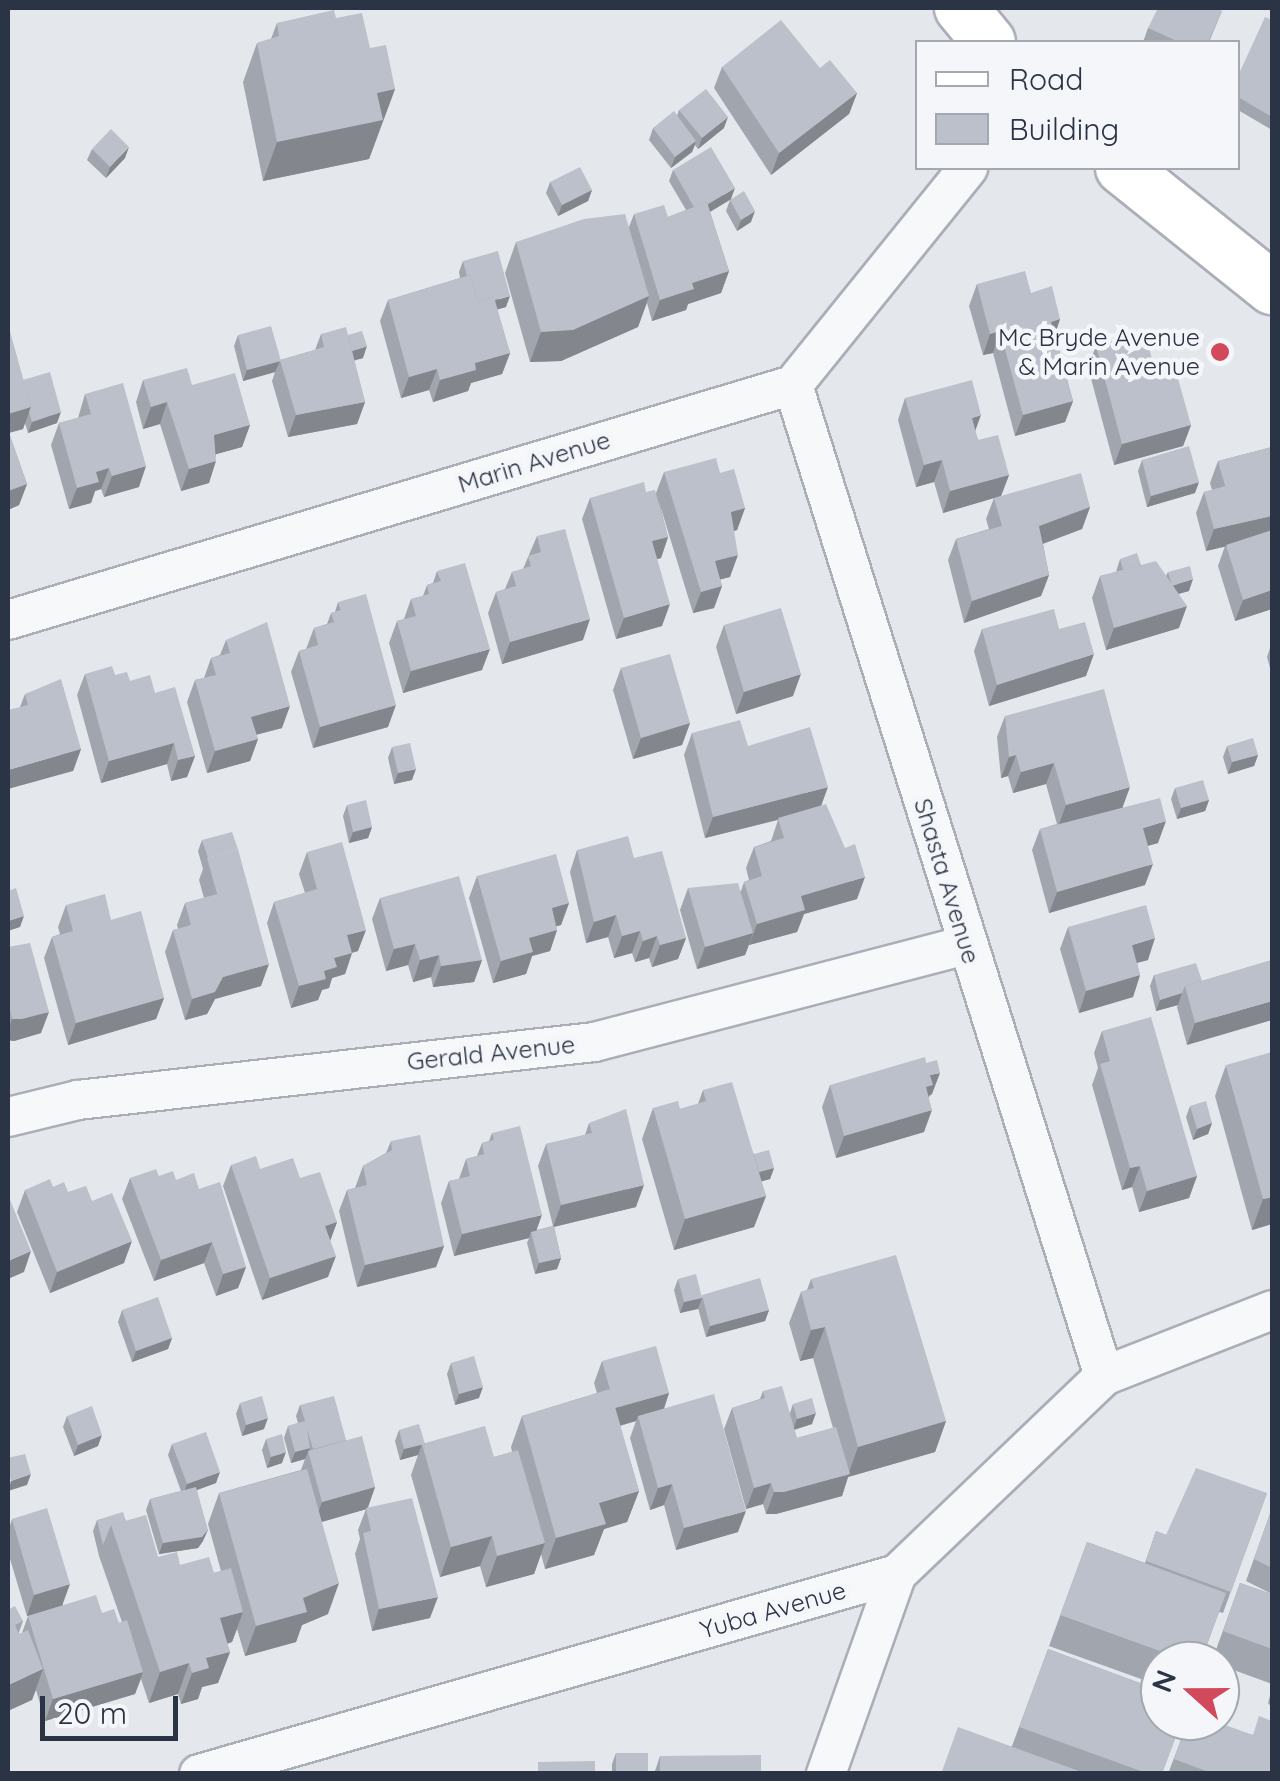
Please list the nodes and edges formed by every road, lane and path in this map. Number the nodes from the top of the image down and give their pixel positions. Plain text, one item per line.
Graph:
1 (961, 8) edge
2 (987, 40) edge
3 (966, 170) edge
4 (1124, 170) edge
5 (1272, 288) edge
6 (793, 385) junction
7 (8, 620) edge
8 (967, 945) junction
9 (8, 1117) edge
10 (1272, 1310) edge
11 (1104, 1376) junction
12 (897, 1574) junction
13 (199, 1774) edge
14 (826, 1774) edge

1 - 2 main road
3 - 6 street
4 - 5 main road
6 - 7 street, Marin Avenue
6 - 8 street, Shasta Avenue
8 - 9 street, Gerald Avenue
8 - 11 street, Shasta Avenue
10 - 11 street, Yuba Avenue
11 - 12 street, Yuba Avenue
12 - 13 street, Yuba Avenue
12 - 14 street

